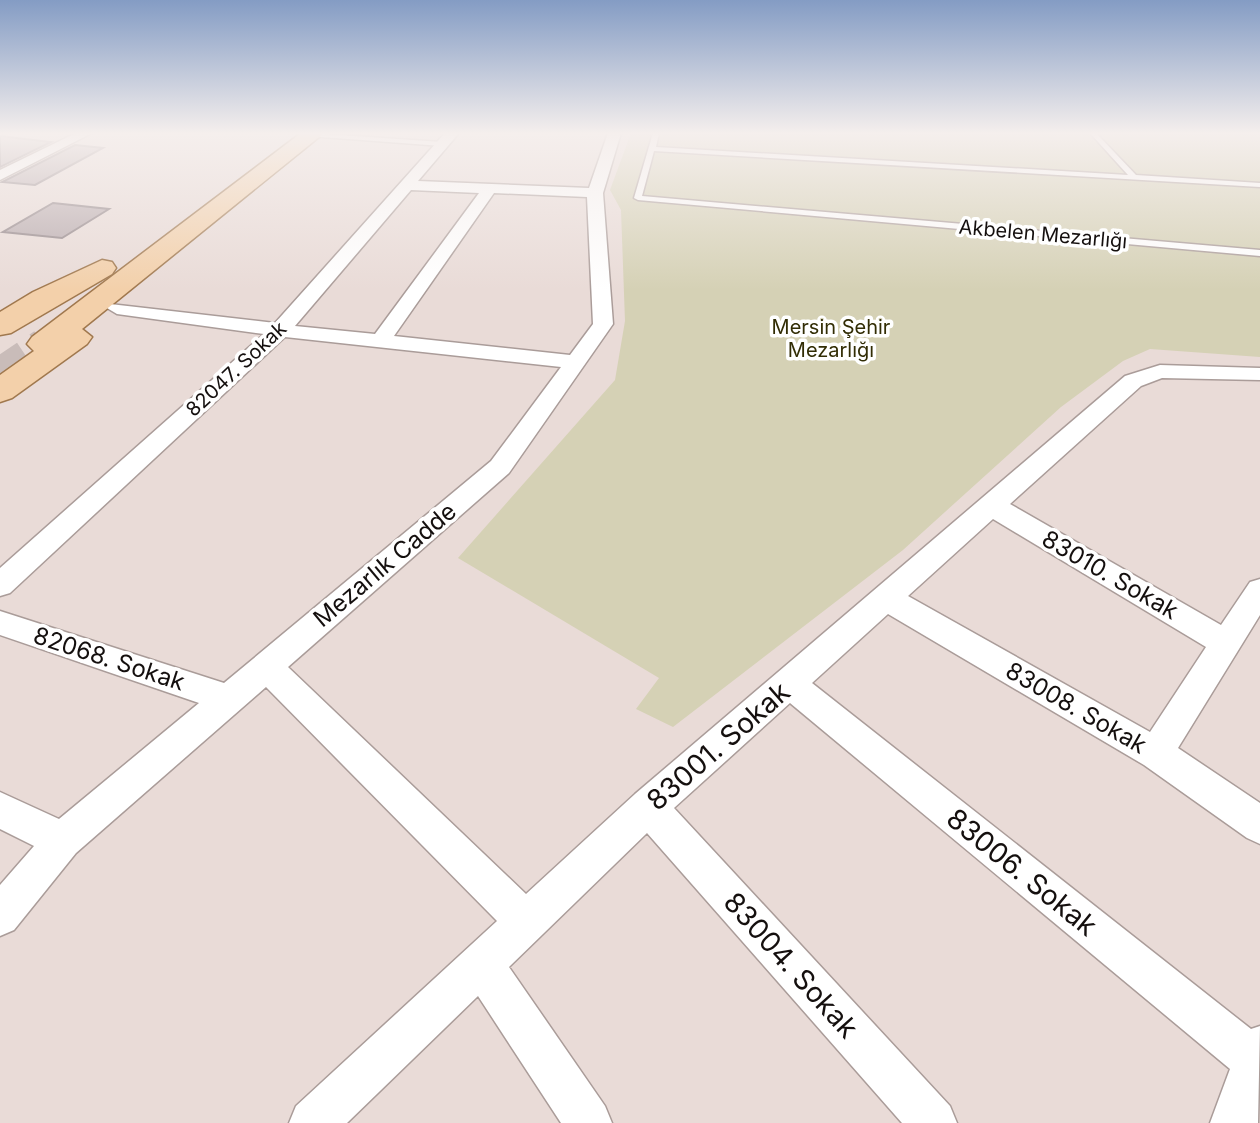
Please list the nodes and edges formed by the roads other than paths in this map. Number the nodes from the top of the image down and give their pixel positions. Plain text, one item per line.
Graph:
1 (212, 185) edge
2 (246, 185) edge
3 (407, 185) edge
4 (418, 185) edge
5 (598, 185) edge
6 (641, 185) edge
7 (490, 188) junction
8 (595, 193) junction
9 (1260, 253) edge
10 (136, 272) junction
11 (117, 308) junction
12 (280, 330) junction
13 (5, 332) tunnel mouth
14 (380, 341) junction
15 (43, 344) tunnel mouth
16 (576, 362) junction
17 (1260, 374) edge
18 (0, 391) edge
19 (992, 506) junction
20 (0, 585) edge
21 (1260, 590) edge
22 (887, 599) junction
23 (0, 623) edge
24 (1227, 644) junction
25 (266, 666) junction
26 (790, 684) junction
27 (218, 695) dead end
28 (1156, 753) junction
29 (648, 807) junction
30 (0, 810) edge
31 (1260, 825) edge
32 (63, 840) junction
33 (0, 916) edge
34 (526, 922) junction
35 (482, 964) junction
36 (1258, 1055) edge
37 (313, 1123) edge
38 (588, 1123) edge
39 (933, 1123) edge
40 (1234, 1123) edge

1 - 13 main road
2 - 10 main road
3 - 12 street, 82047. Sokak
4 - 7 street
5 - 8 street, Mezarlık Cadde
6 - 9 lane, Akbelen Mezarlığı
7 - 8 street
7 - 14 street
8 - 16 street, Mezarlık Cadde
10 - 11 main road
10 - 15 main road
11 - 12 street
11 - 18 main road
12 - 14 street
12 - 20 street, 82047. Sokak
14 - 16 street
16 - 25 street, Mezarlık Cadde
17 - 19 street, 83001. Sokak
19 - 22 street, 83001. Sokak
19 - 24 street, 83010. Sokak
21 - 24 street
22 - 26 street, 83001. Sokak
22 - 28 street, 83008. Sokak
23 - 27 street, 82068. Sokak
24 - 28 street
25 - 32 street, Mezarlık Cadde
25 - 34 street
26 - 29 street, 83001. Sokak
26 - 36 street, 83006. Sokak
28 - 31 street, 83008. Sokak
29 - 34 street, 83001. Sokak
29 - 39 street, 83004. Sokak
30 - 32 street
32 - 33 street, Mezarlık Cadde
34 - 35 street, 83001. Sokak
35 - 37 street, 83001. Sokak
35 - 38 street
36 - 40 street

